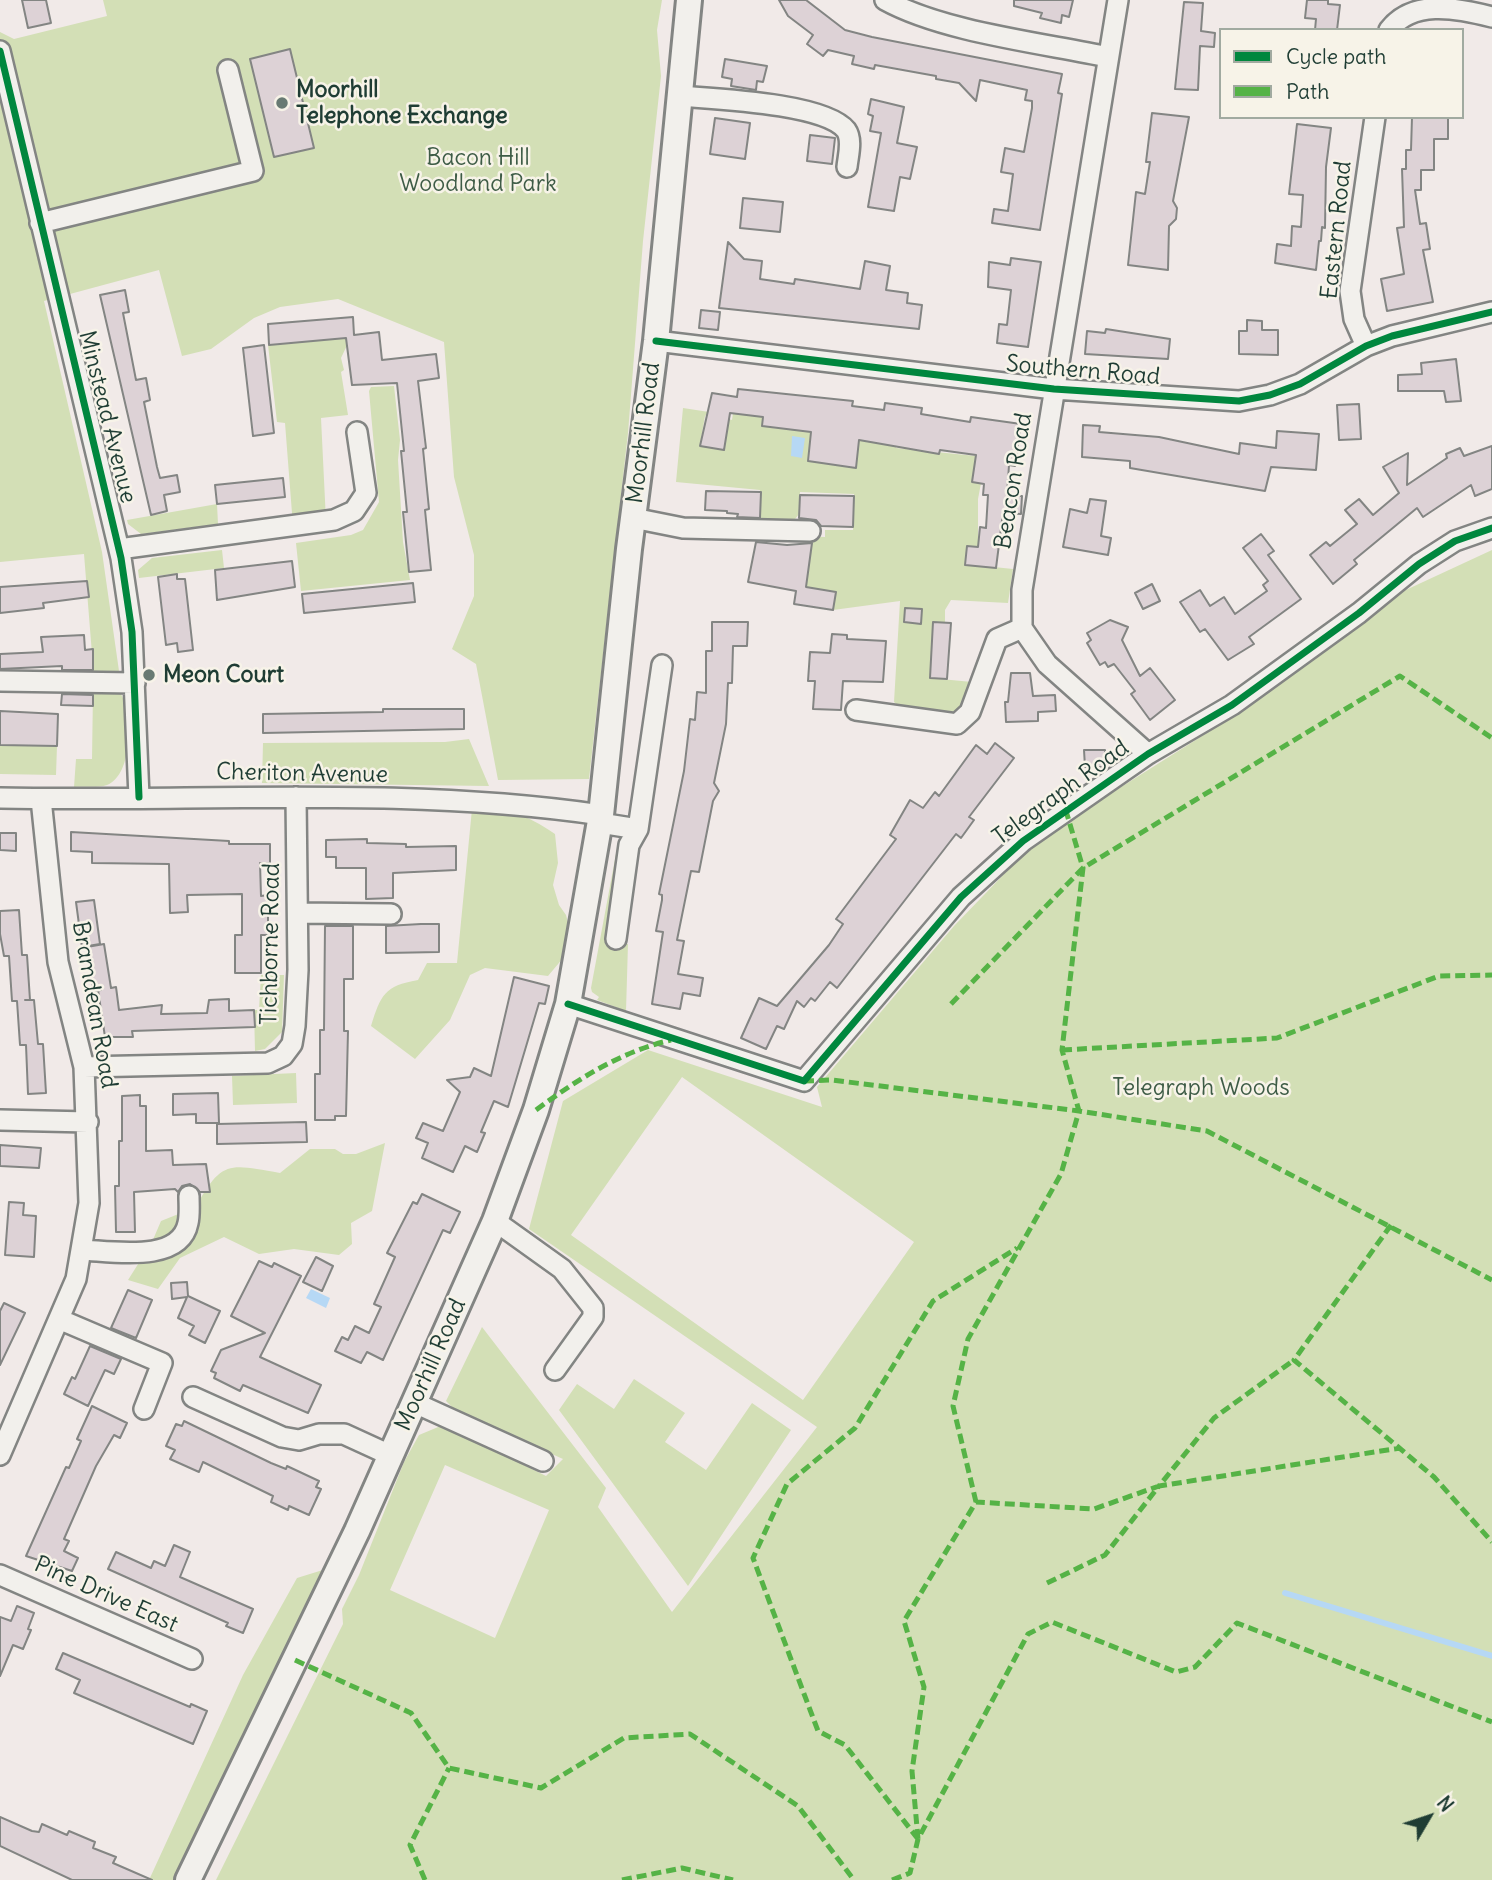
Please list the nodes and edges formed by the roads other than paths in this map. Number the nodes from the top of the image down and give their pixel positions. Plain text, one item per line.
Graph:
1 (689, 0) edge
2 (885, 0) edge
3 (1118, 0) edge
4 (1492, 17) edge
5 (1390, 28) edge
6 (0, 51) edge
7 (1108, 57) junction
8 (228, 70) dead end
9 (679, 96) junction
10 (1375, 119) edge
11 (847, 167) dead end
12 (40, 223) junction
13 (1492, 312) edge
14 (656, 341) junction
15 (1366, 345) junction
16 (1054, 389) junction
17 (357, 432) dead end
18 (633, 518) junction
19 (1492, 528) edge
20 (810, 531) dead end
21 (119, 549) junction
22 (1022, 628) junction
23 (662, 665) dead end
24 (0, 681) edge
25 (135, 683) junction
26 (856, 710) dead end
27 (1148, 754) junction
28 (139, 797) junction
29 (296, 797) junction
30 (0, 798) edge
31 (41, 799) junction
32 (601, 819) junction
33 (638, 829) junction
34 (298, 913) junction
35 (391, 914) dead end
36 (616, 939) dead end
37 (568, 1004) junction
38 (84, 1067) junction
39 (0, 1120) edge
40 (88, 1122) junction
41 (189, 1196) dead end
42 (495, 1221) junction
43 (81, 1250) junction
44 (61, 1320) junction
45 (555, 1370) dead end
46 (193, 1397) dead end
47 (415, 1404) junction
48 (144, 1409) dead end
49 (0, 1455) edge
50 (392, 1456) junction
51 (544, 1461) dead end
52 (0, 1575) edge
53 (192, 1659) dead end
54 (188, 1880) edge

1 - 9 main road, Moorhill Road
2 - 7 street
3 - 7 street, Beacon Road
4 - 5 street
6 - 12 street, Minstead Avenue
7 - 16 street, Beacon Road
8 - 12 street
9 - 11 street
9 - 14 main road, Moorhill Road
10 - 15 street, Eastern Road
12 - 21 street, Minstead Avenue
13 - 15 street, Southern Road
14 - 16 street, Southern Road
14 - 18 main road, Moorhill Road
15 - 16 street, Southern Road
16 - 22 street, Beacon Road
17 - 21 street
18 - 20 street
18 - 32 main road, Moorhill Road
19 - 27 street, Telegraph Road
21 - 25 street, Minstead Avenue
22 - 26 street
22 - 27 street
23 - 33 street
24 - 25 street
25 - 28 street, Minstead Avenue
27 - 37 street, Telegraph Road
28 - 29 street, Cheriton Avenue
28 - 31 street, Cheriton Avenue
29 - 32 street, Cheriton Avenue
29 - 34 street, Tichborne Road
30 - 31 street, Cheriton Avenue
31 - 38 street, Bramdean Road
32 - 33 street
32 - 37 main road, Moorhill Road
33 - 36 street
34 - 35 street
34 - 38 street, Tichborne Road
37 - 42 main road, Moorhill Road
38 - 40 street, Bramdean Road
39 - 40 street
40 - 43 street, Bramdean Road
41 - 43 street
42 - 45 street
42 - 47 main road, Moorhill Road
43 - 44 street, Bramdean Road
44 - 48 street
44 - 49 street, Bramdean Road
46 - 50 street
47 - 50 main road, Moorhill Road
47 - 51 street
50 - 54 main road, Moorhill Road
52 - 53 street, Pine Drive East

